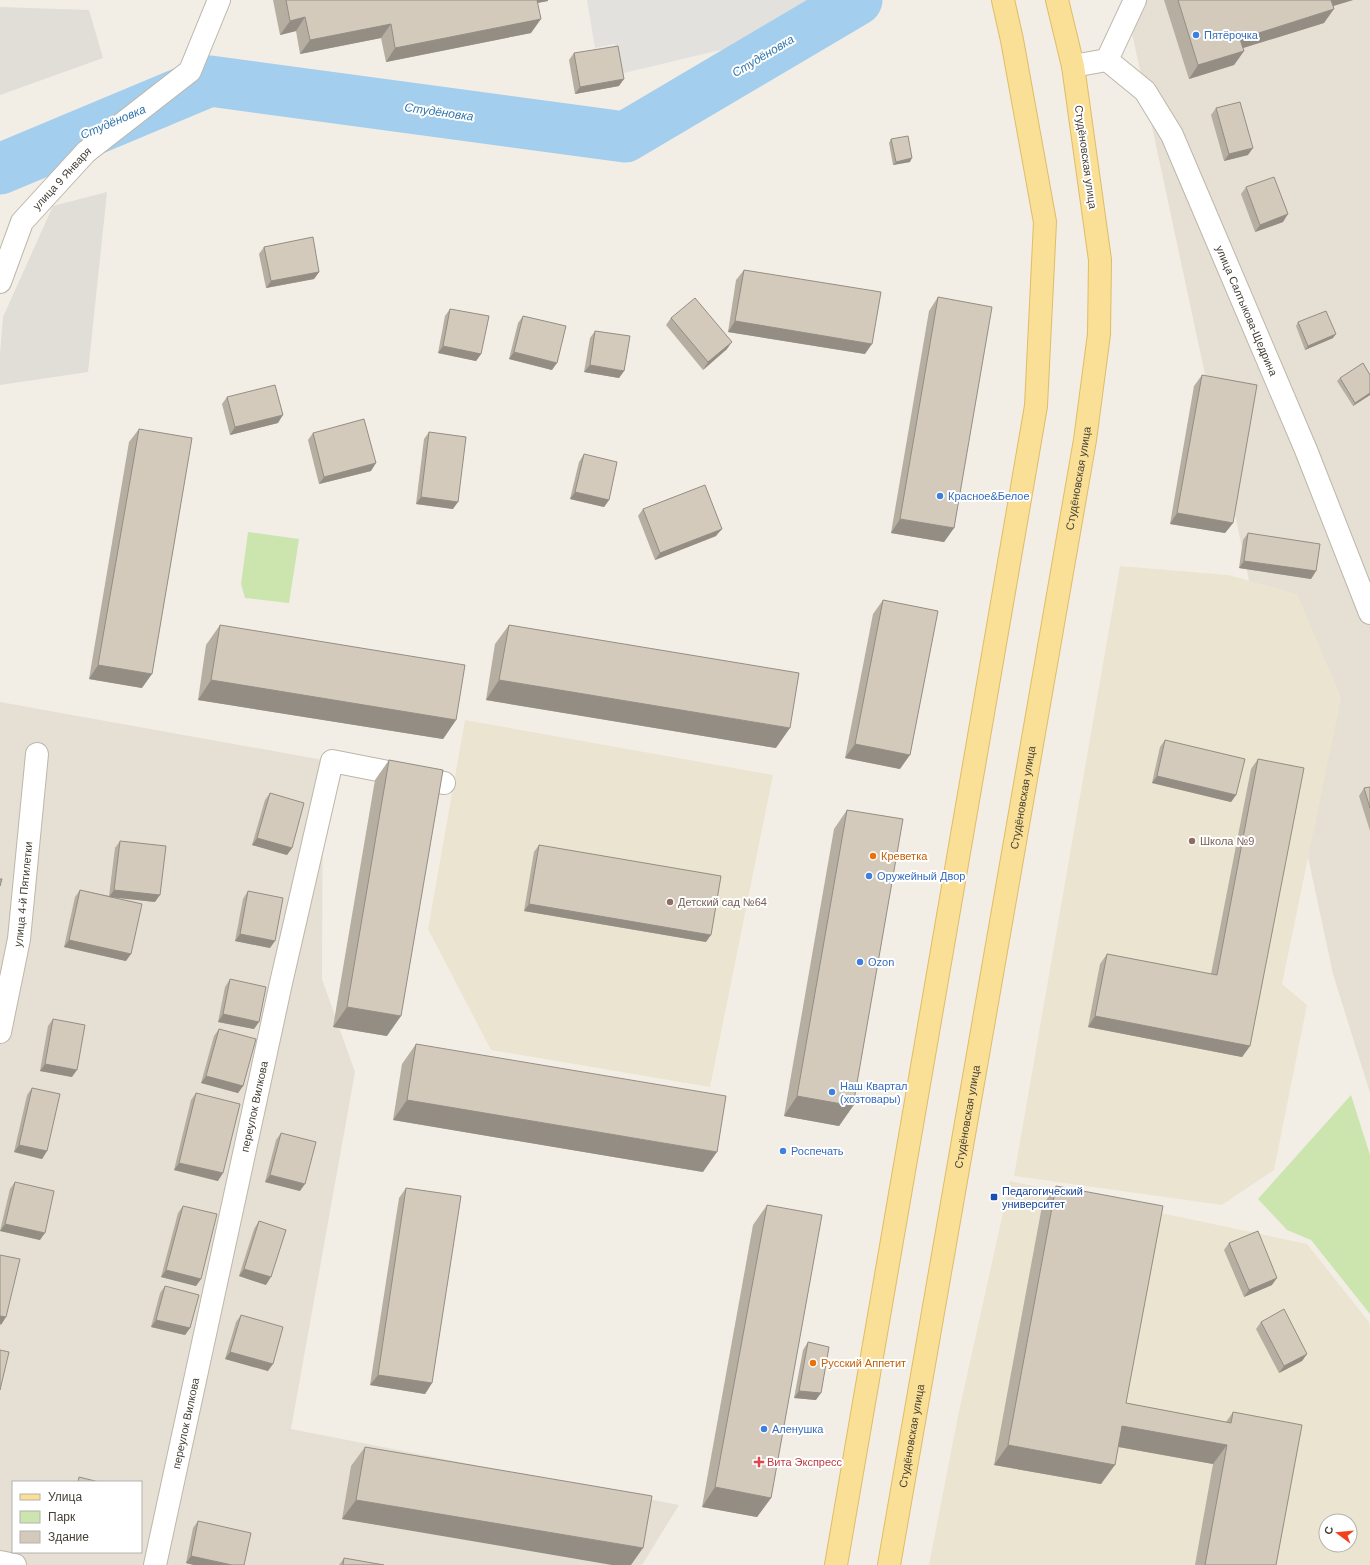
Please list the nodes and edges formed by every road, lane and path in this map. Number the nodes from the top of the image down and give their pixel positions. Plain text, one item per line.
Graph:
1 (219, 0) edge
2 (1003, 0) edge
3 (1057, 0) edge
4 (1135, 0) edge
5 (1106, 60) junction
6 (1073, 66) junction
7 (0, 282) edge
8 (1370, 613) edge
9 (37, 754) dead end
10 (444, 783) dead end
11 (0, 1032) edge
12 (0, 1562) edge
13 (15, 1565) edge
14 (155, 1565) edge
15 (836, 1565) edge
16 (889, 1565) edge

1 - 7 street, улица 9 Января
2 - 15 main road
3 - 6 main road, Студёновская улица
4 - 5 street
5 - 6 street
5 - 8 street, улица Салтыкова-Щедрина
6 - 16 main road, Студёновская улица
9 - 11 street, улица 4-й Пятилетки
10 - 14 street, переулок Вилкова
12 - 13 street

